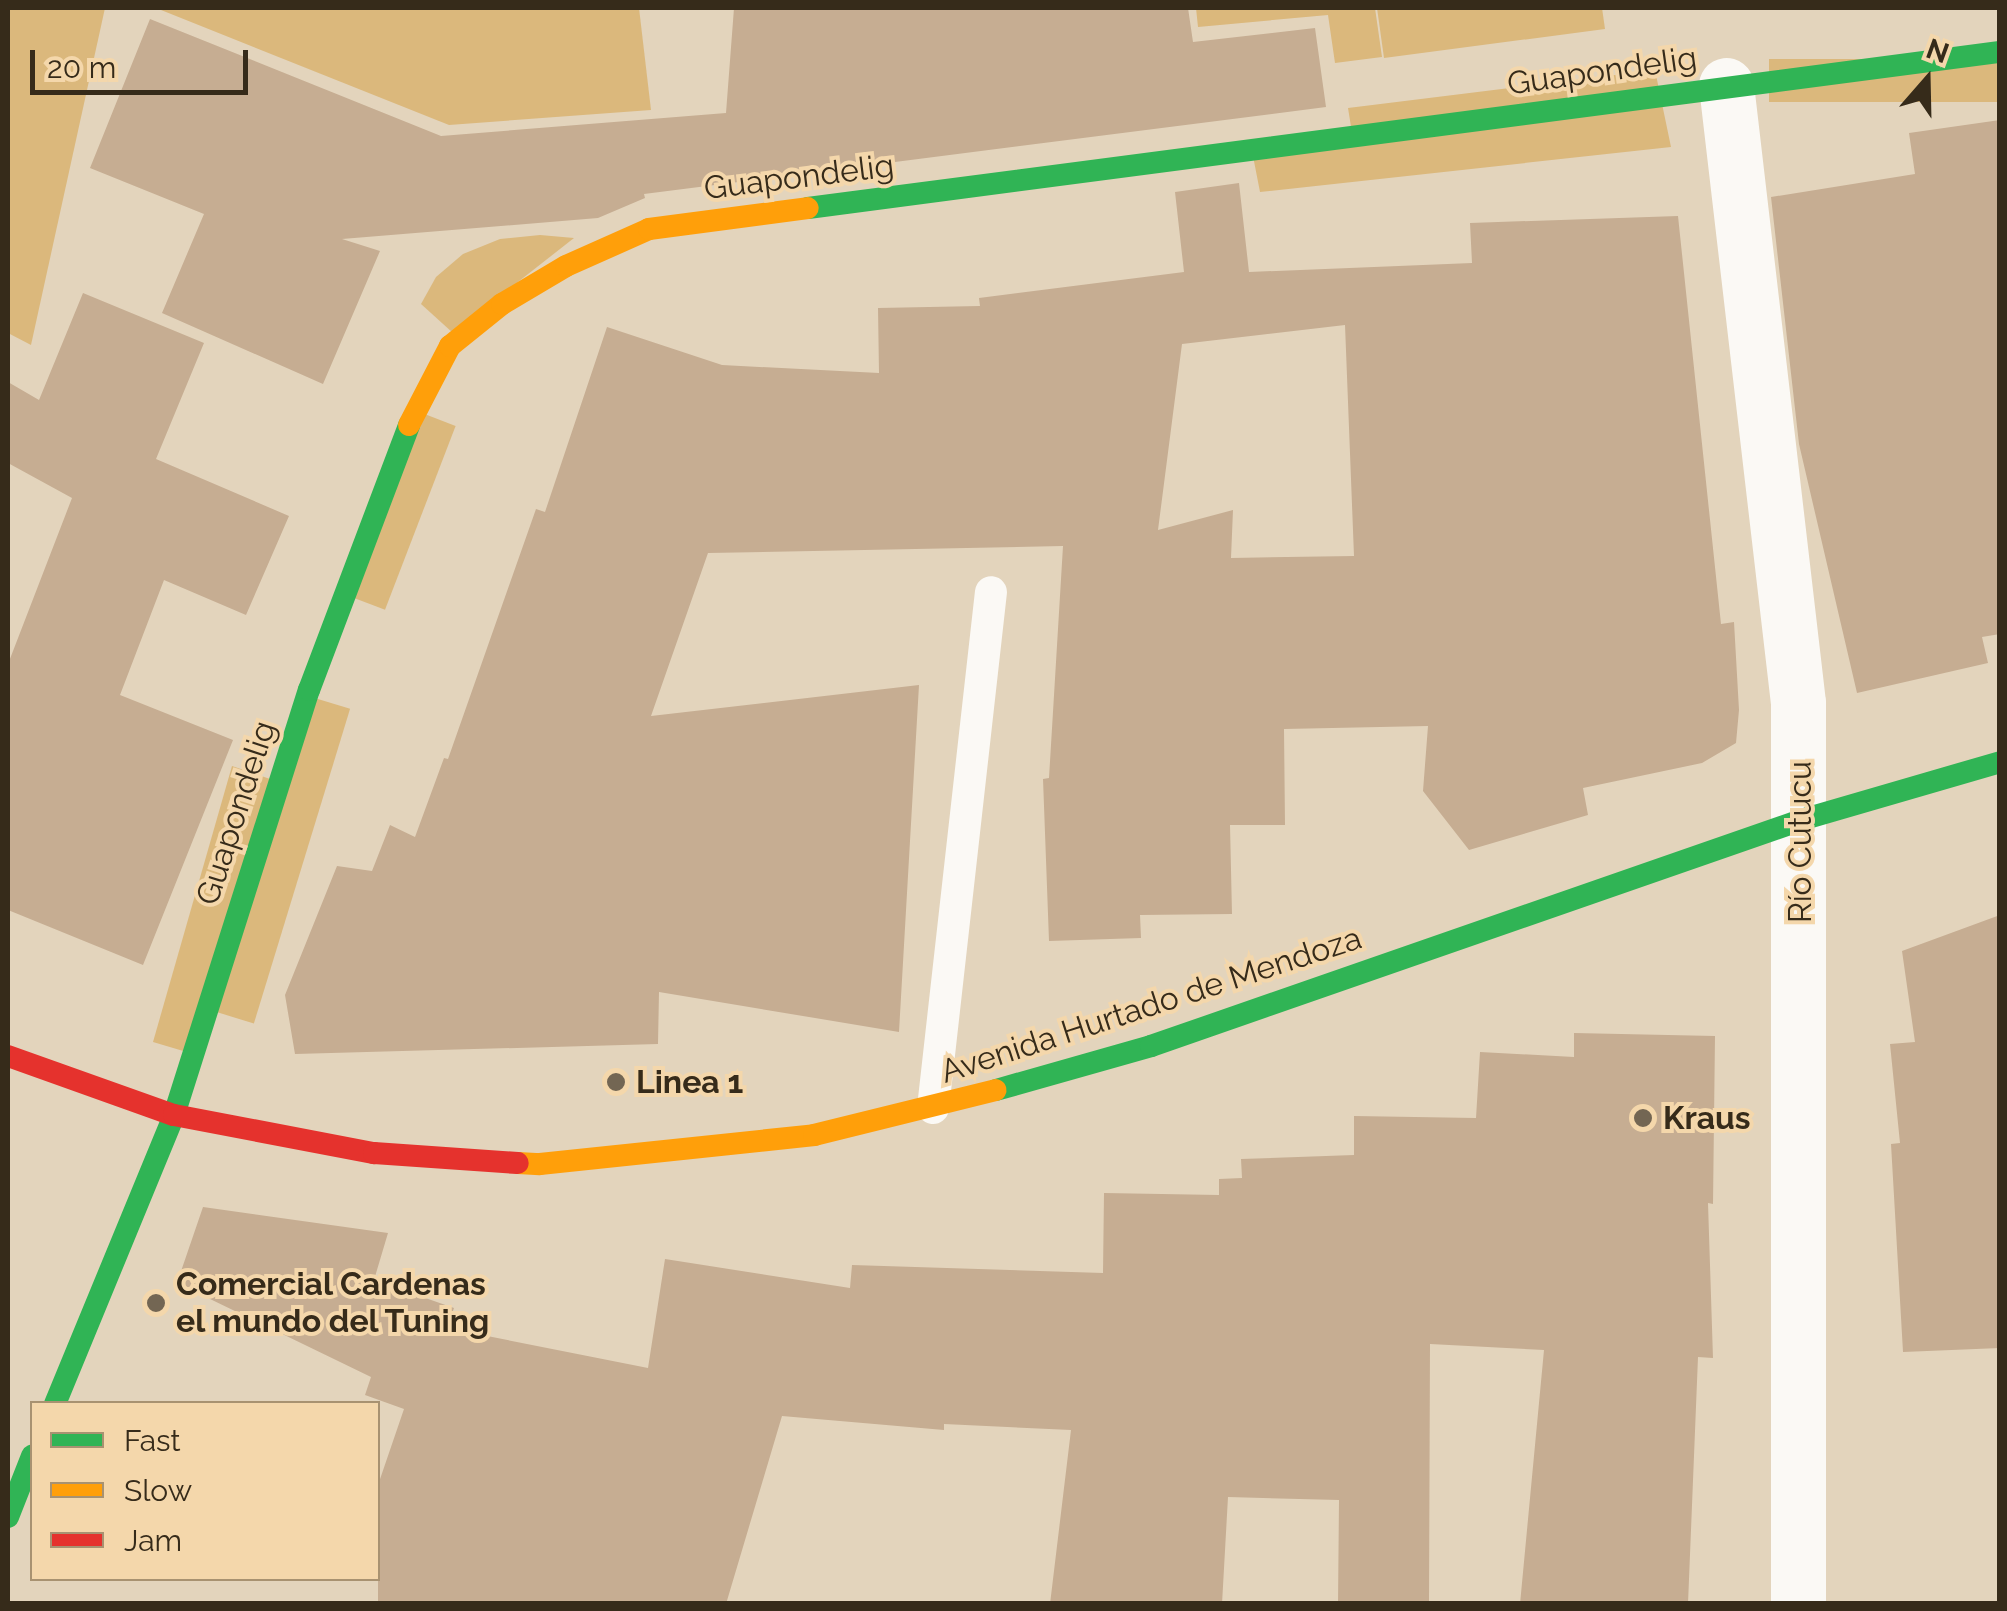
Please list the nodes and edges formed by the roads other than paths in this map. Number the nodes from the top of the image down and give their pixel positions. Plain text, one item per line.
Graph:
1 (2000, 52) edge
2 (1726, 85) junction
3 (992, 592) dead end
4 (2000, 762) edge
5 (1802, 820) junction
6 (8, 1056) edge
7 (933, 1108) junction
8 (174, 1115) junction
9 (55, 1401) edge
10 (30, 1461) edge
11 (8, 1516) edge
12 (1798, 1604) edge

1 - 2 street, Guapondelig
2 - 5 street, Río Cutucu
2 - 8 street, Guapondelig
3 - 7 lane
4 - 5 street, Avenida Hurtado de Mendoza
5 - 7 street, Avenida Hurtado de Mendoza
5 - 12 street, Río Cutucu
6 - 8 street, Avenida Hurtado de Mendoza
7 - 8 street, Avenida Hurtado de Mendoza
8 - 9 street, Guapondelig
10 - 11 street

